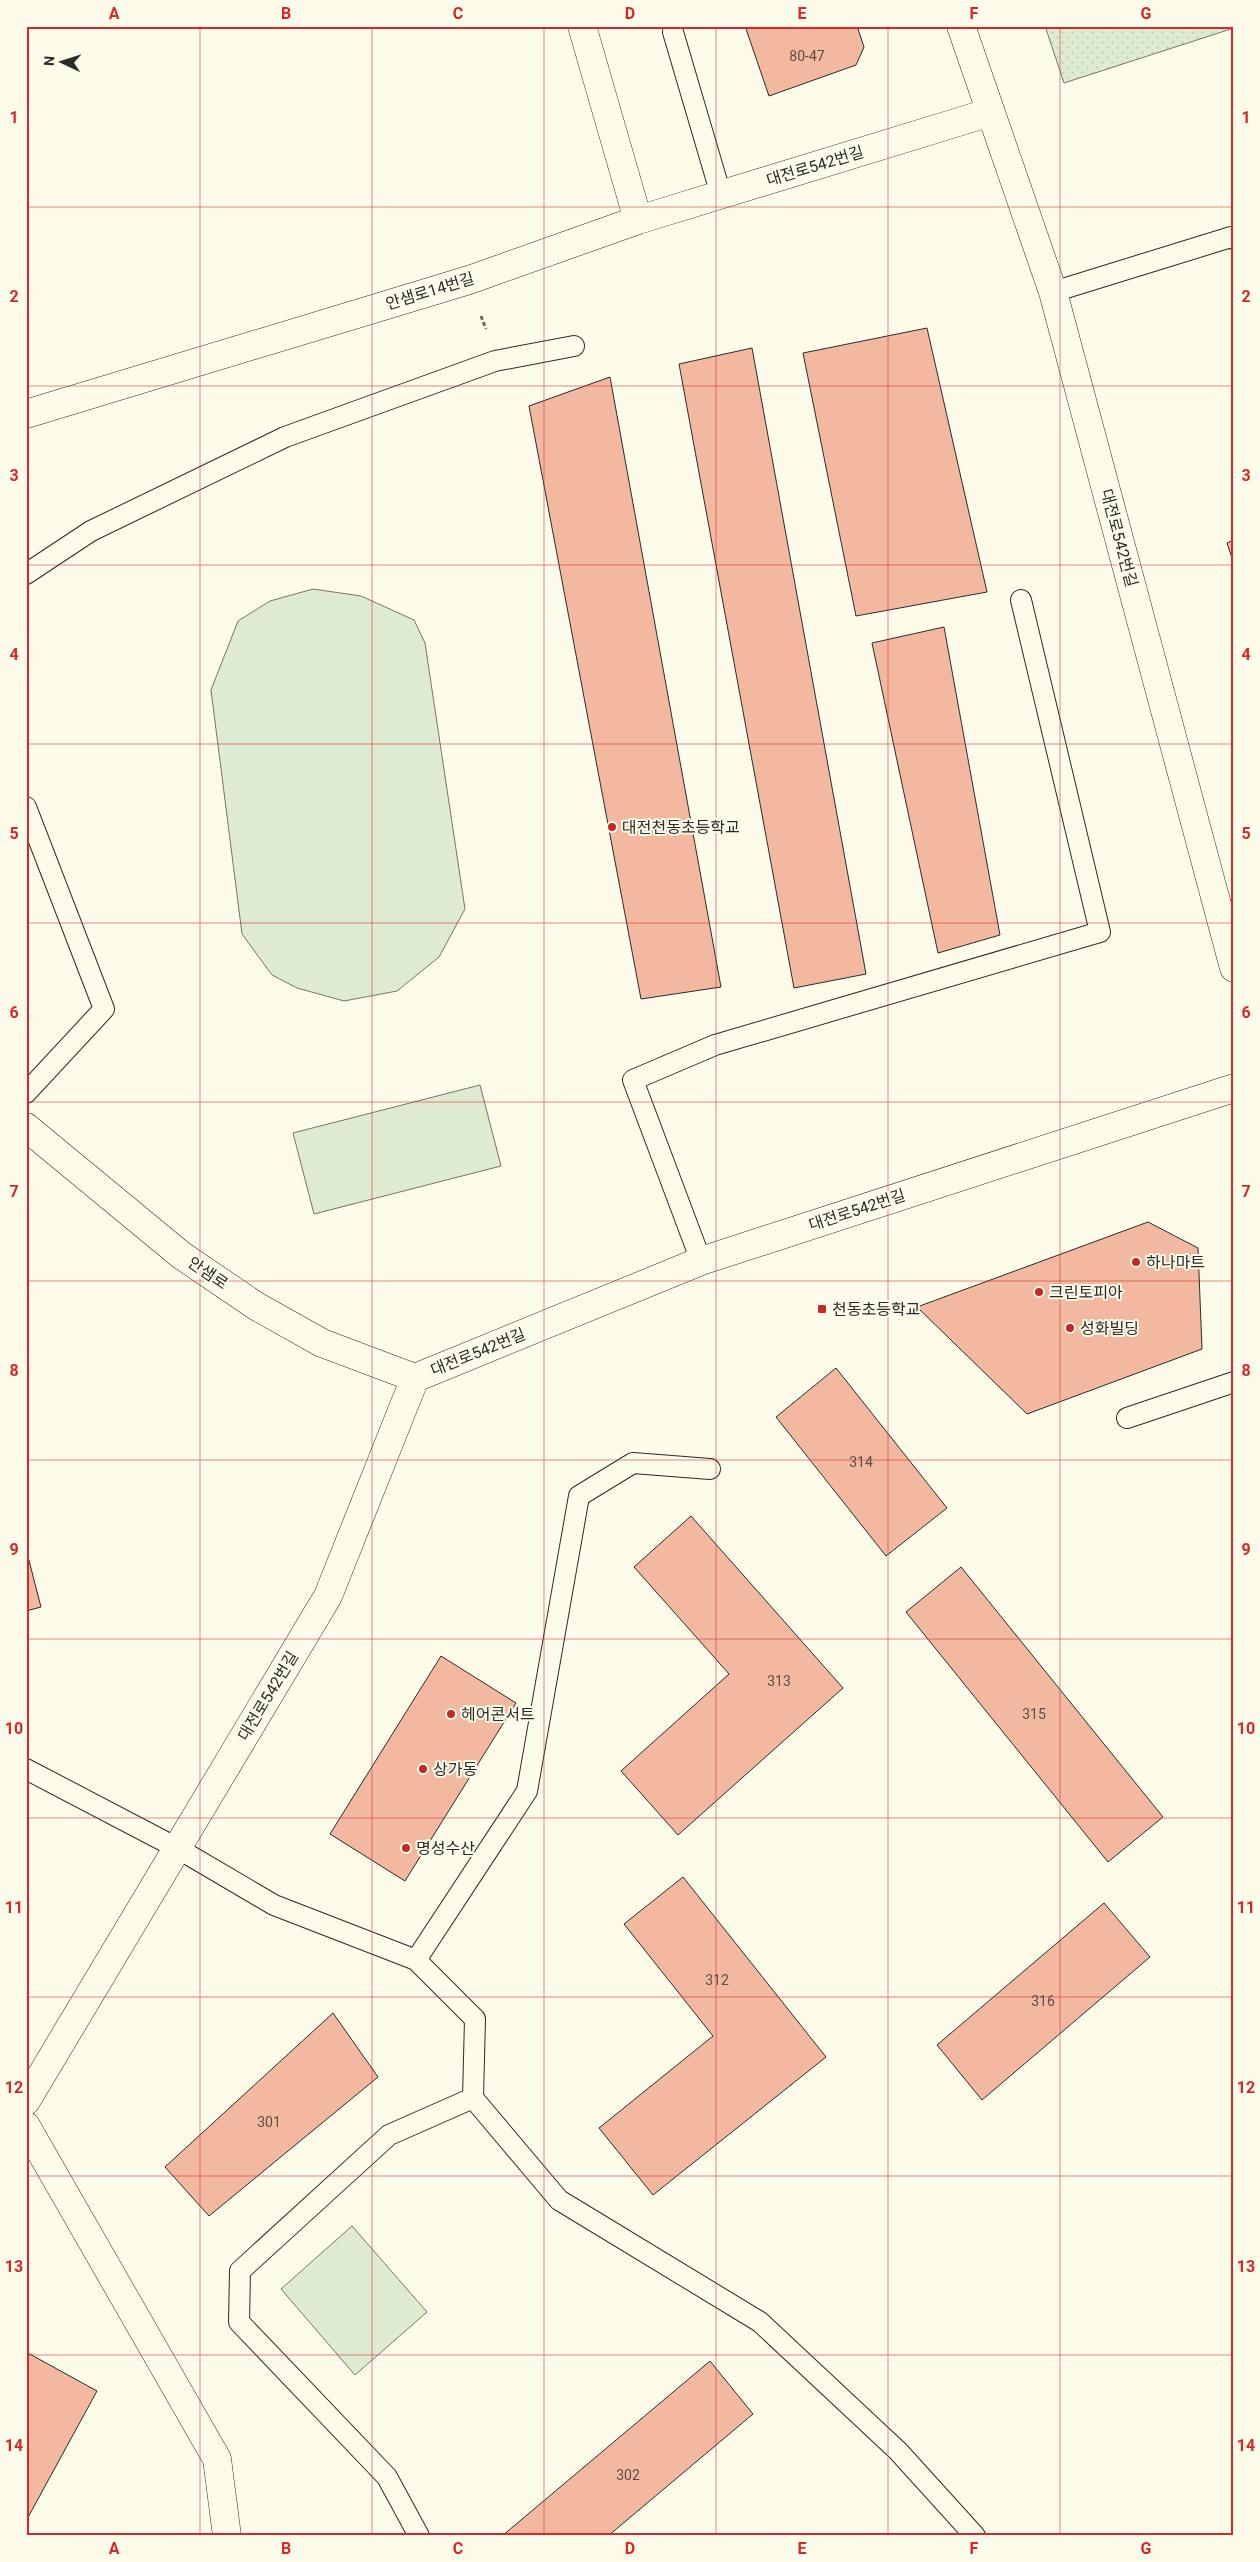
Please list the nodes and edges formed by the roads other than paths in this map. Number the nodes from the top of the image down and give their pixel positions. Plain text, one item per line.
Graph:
1 (582, 26) edge
2 (962, 26) edge
3 (674, 32) dead end
4 (991, 112) junction
5 (721, 195) junction
6 (638, 220) junction
7 (1234, 239) edge
8 (1053, 292) junction
9 (574, 346) dead end
10 (26, 414) edge
11 (26, 574) edge
12 (1022, 600) dead end
13 (26, 807) edge
14 (1234, 968) edge
15 (1234, 1088) edge
16 (26, 1093) edge
17 (26, 1127) edge
18 (700, 1261) junction
19 (415, 1378) junction
20 (1234, 1382) edge
21 (1127, 1418) dead end
22 (710, 1469) dead end
23 (26, 1769) edge
24 (177, 1848) junction
25 (416, 1960) junction
26 (473, 2098) junction
27 (26, 2101) edge
28 (26, 2126) edge
29 (227, 2536) edge
30 (419, 2536) edge
31 (975, 2536) edge

1 - 6 street
2 - 4 street, 대전로542번길
3 - 5 lane
4 - 5 street, 대전로542번길
4 - 8 street, 대전로542번길
5 - 6 street, 대전로542번길
6 - 10 street, 안샘로14번길
7 - 8 lane
8 - 14 street, 대전로542번길
9 - 11 lane
12 - 18 lane
13 - 16 lane
15 - 18 street, 대전로542번길
17 - 19 street, 안샘로
18 - 19 street, 대전로542번길
19 - 24 street, 대전로542번길
20 - 21 lane
22 - 25 lane
23 - 24 lane
24 - 25 lane
24 - 27 street, 대전로542번길
25 - 26 lane
26 - 30 lane
26 - 31 lane
28 - 29 street

